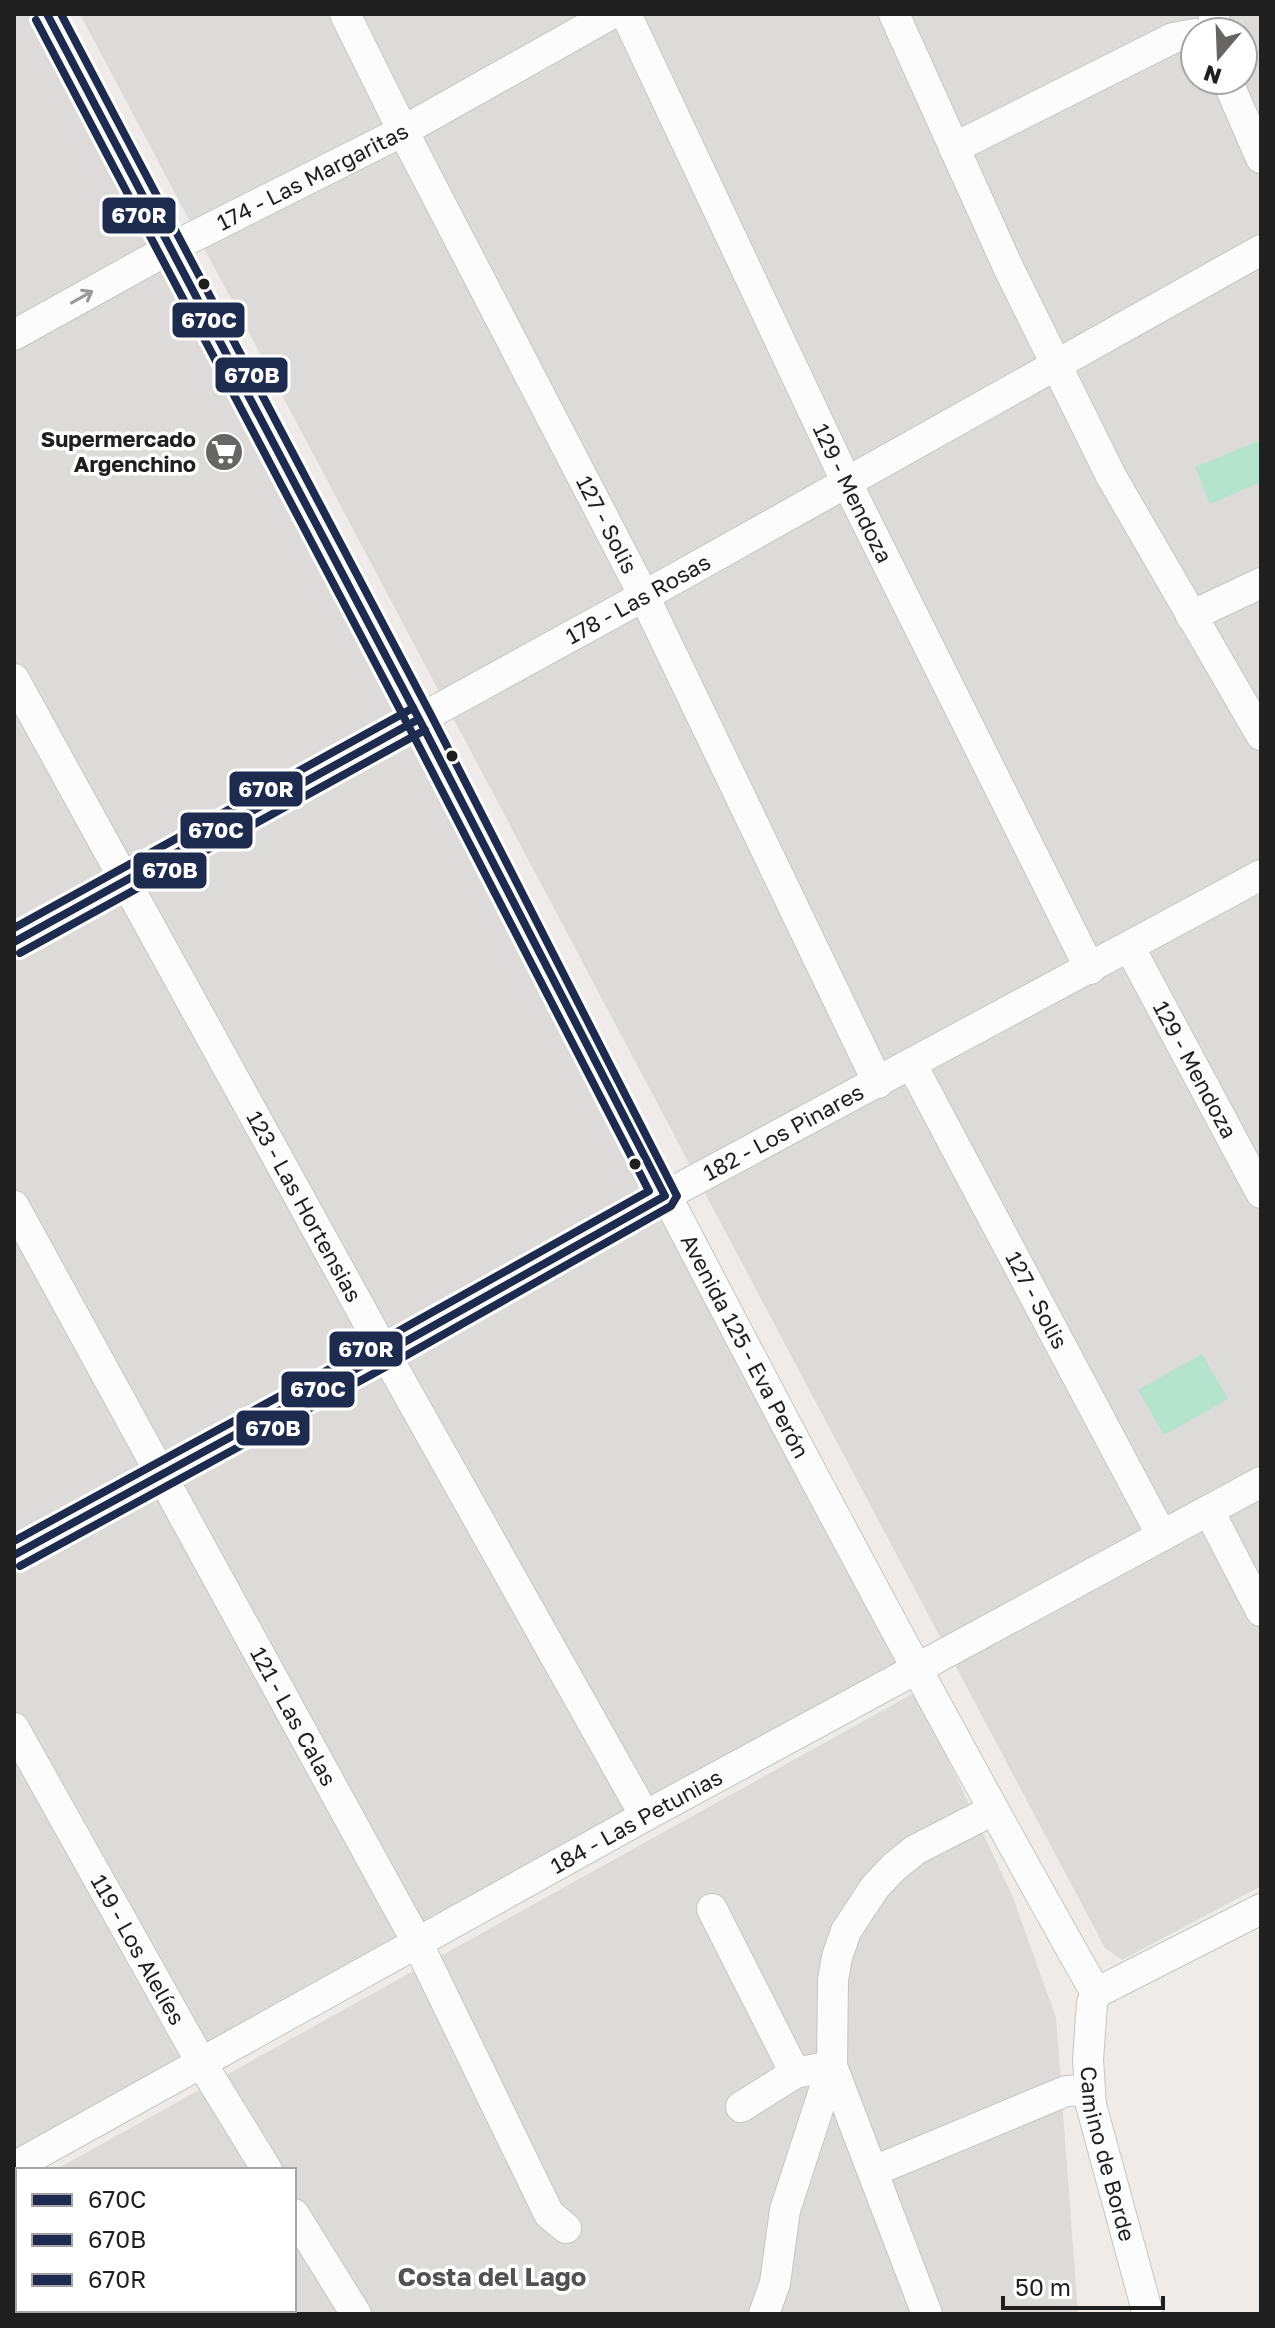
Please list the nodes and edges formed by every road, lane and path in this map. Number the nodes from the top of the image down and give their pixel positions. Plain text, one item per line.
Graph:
1 (47, 14) edge
2 (345, 14) edge
3 (611, 14) edge
4 (626, 14) edge
5 (894, 14) edge
6 (1179, 37) edge
7 (1234, 96) edge
8 (403, 131) junction
9 (954, 148) junction
10 (1261, 158) edge
11 (171, 248) junction
12 (1261, 250) edge
13 (14, 335) edge
14 (1056, 365) junction
15 (846, 481) junction
16 (1261, 583) edge
17 (644, 596) junction
18 (1191, 616) junction
19 (14, 679) edge
20 (419, 719) junction
21 (1261, 735) edge
22 (1261, 875) edge
23 (125, 881) junction
24 (14, 942) edge
25 (1130, 948) junction
26 (1090, 969) junction
27 (912, 1065) junction
28 (878, 1083) junction
29 (1261, 1193) edge
30 (665, 1196) junction
31 (14, 1206) edge
32 (385, 1353) junction
33 (162, 1475) junction
34 (1261, 1482) edge
35 (1209, 1511) junction
36 (1162, 1536) junction
37 (14, 1555) edge
38 (1261, 1611) edge
39 (916, 1670) junction
40 (14, 1728) edge
41 (993, 1810) junction
42 (645, 1816) junction
43 (712, 1909) dead end
44 (1261, 1909) edge
45 (417, 1942) junction
46 (1096, 1993) junction
47 (202, 2064) junction
48 (832, 2066) junction
49 (795, 2073) junction
50 (1089, 2090) junction
51 (741, 2107) dead end
52 (14, 2167) edge
53 (266, 2168) edge
54 (874, 2171) junction
55 (296, 2217) edge
56 (566, 2228) dead end
57 (356, 2314) edge
58 (764, 2314) edge
59 (927, 2314) edge
60 (1148, 2314) edge

1 - 11 street, Avenida 125 - Eva Perón
2 - 8 street, 127 - Solis
3 - 8 street, 174 - Las Margaritas
4 - 15 street, 129 - Mendoza
5 - 9 street
6 - 9 street
7 - 10 street
8 - 11 street, 174 - Las Margaritas
8 - 17 street, 127 - Solis
9 - 14 street
13 -> 11 street, 174 - Las Margaritas
11 - 20 street, Avenida 125 - Eva Perón
12 - 14 street, 178 - Las Rosas
14 - 15 street, 178 - Las Rosas
14 - 18 street
15 - 17 street, 178 - Las Rosas
15 - 26 street, 129 - Mendoza
16 - 18 street
17 - 20 street, 178 - Las Rosas
17 - 28 street, 127 - Solis
18 - 21 street
19 - 23 street, 123 - Las Hortensias
20 - 23 street, 178 - Las Rosas
20 - 30 street, Avenida 125 - Eva Perón
22 - 25 street, 182 - Los Pinares
23 - 24 street, 178 - Las Rosas
23 - 32 street, 123 - Las Hortensias
25 - 26 street, 182 - Los Pinares
25 - 29 street, 129 - Mendoza
26 - 27 street, 182 - Los Pinares
27 - 28 street, 182 - Los Pinares
27 - 36 street, 127 - Solis
28 - 30 street, 182 - Los Pinares
30 - 32 street, 182 - Los Pinares
30 - 39 street, Avenida 125 - Eva Perón
31 - 33 street, 121 - Las Calas
32 - 33 street, 182 - Los Pinares
32 - 42 street, 123 - Las Hortensias
33 - 37 street, 182 - Los Pinares
33 - 45 street, 121 - Las Calas
34 - 35 street, 184 - Las Petunias
35 - 36 street, 184 - Las Petunias
35 - 38 street
36 - 39 street, 184 - Las Petunias
39 - 41 street, Avenida 125 - Eva Perón
39 - 42 street, 184 - Las Petunias
40 - 47 street, 119 - Los Alelíes
41 - 46 street, Avenida 125 - Eva Perón
41 - 48 street
42 - 45 street, 184 - Las Petunias
43 - 49 street
44 - 46 street
45 - 47 street, 184 - Las Petunias
45 - 56 street, 121 - Las Calas
46 - 50 street, Camino de Borde
47 - 52 street, 184 - Las Petunias
47 - 53 street, 119 - Los Alelíes
48 - 49 street
48 - 54 street
48 - 58 street
49 - 51 street
50 - 54 street
50 - 60 street, Camino de Borde
54 - 59 street
55 - 57 street

